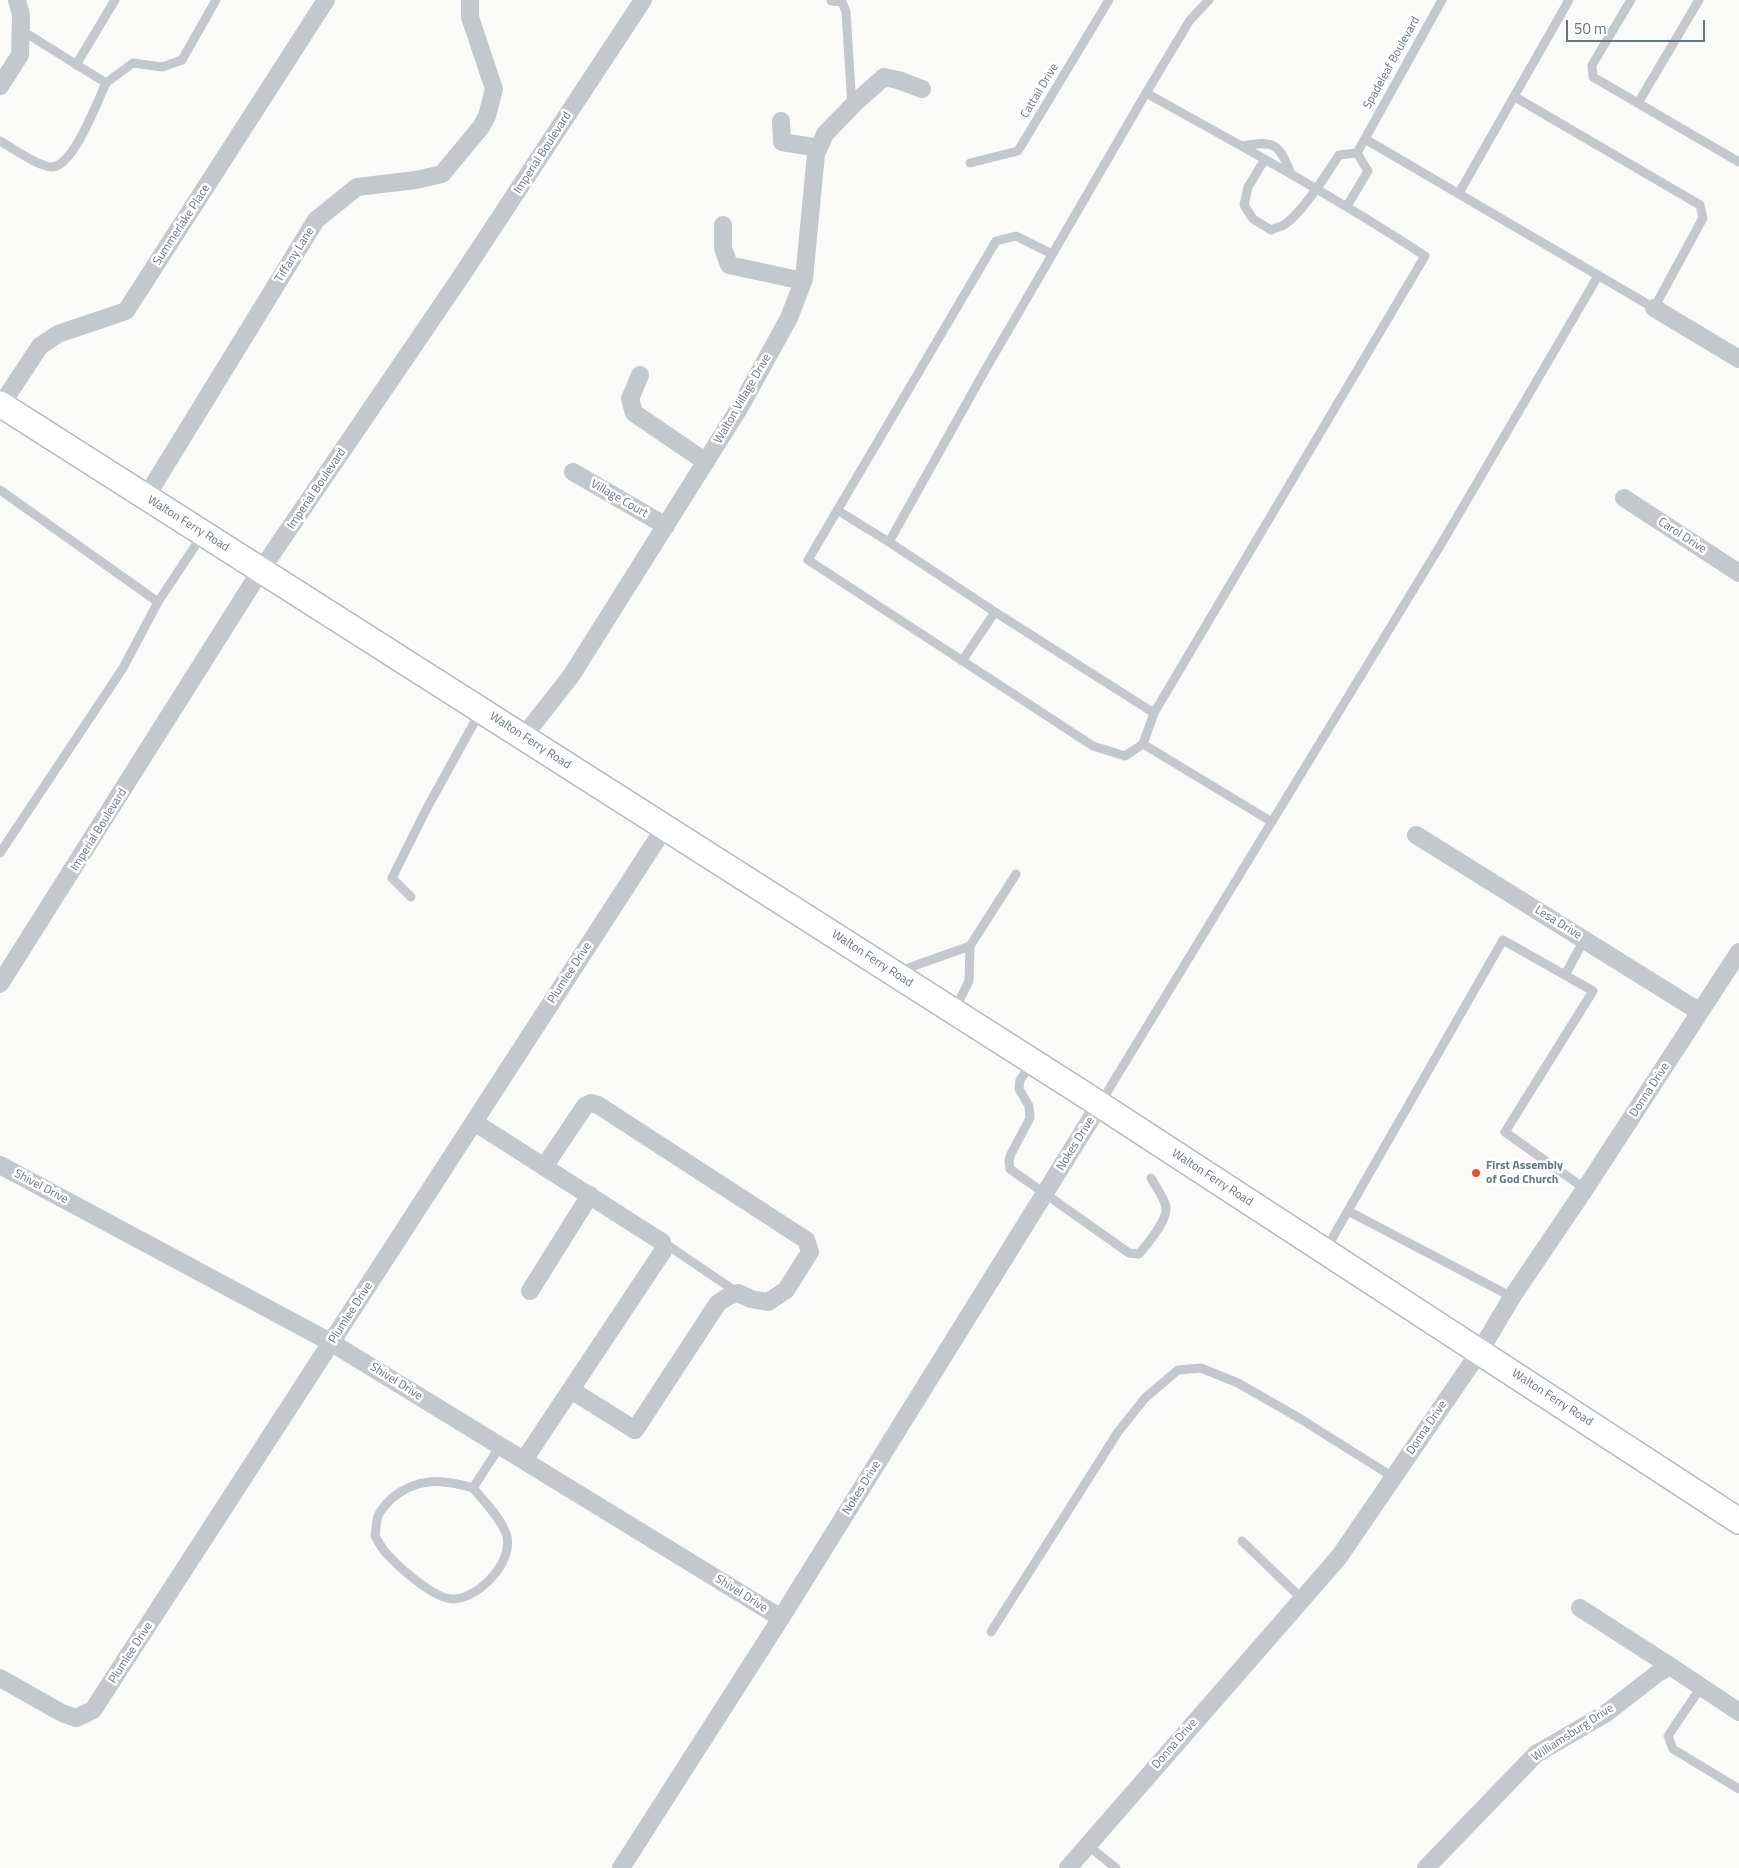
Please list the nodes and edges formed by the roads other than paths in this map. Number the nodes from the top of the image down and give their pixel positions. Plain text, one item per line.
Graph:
1 (17, 0) edge
2 (115, 0) edge
3 (216, 0) edge
4 (326, 0) edge
5 (470, 0) edge
6 (644, 0) edge
7 (1109, 0) edge
8 (1209, 0) edge
9 (1442, 0) edge
10 (1569, 0) edge
11 (1631, 0) edge
12 (1698, 0) edge
13 (831, 1) edge
14 (20, 30) junction
15 (76, 65) junction
16 (106, 83) junction
17 (0, 86) edge
18 (922, 89) dead end
19 (1146, 94) junction
20 (1515, 97) junction
21 (1638, 104) junction
22 (852, 106) junction
23 (781, 121) dead end
24 (1365, 139) junction
25 (0, 140) edge
26 (1242, 146) junction
27 (819, 148) junction
28 (1357, 153) junction
29 (1265, 159) junction
30 (1739, 162) edge
31 (970, 163) dead end
32 (1291, 174) junction
33 (1317, 189) junction
34 (1459, 193) junction
35 (1347, 206) junction
36 (723, 225) dead end
37 (1052, 254) junction
38 (1598, 276) junction
39 (803, 281) junction
40 (1654, 308) junction
41 (1739, 358) edge
42 (640, 375) dead end
43 (4, 409) edge
44 (706, 462) junction
45 (573, 472) dead end
46 (0, 490) edge
47 (146, 497) junction
48 (1624, 498) dead end
49 (837, 510) junction
50 (666, 526) junction
51 (203, 534) junction
52 (889, 542) junction
53 (261, 570) junction
54 (1739, 573) edge
55 (158, 602) junction
56 (995, 612) junction
57 (962, 661) junction
58 (481, 710) junction
59 (1154, 713) junction
60 (523, 737) junction
61 (1143, 744) junction
62 (1272, 822) junction
63 (665, 827) junction
64 (1416, 835) dead end
65 (0, 853) edge
66 (1016, 874) dead end
67 (411, 897) dead end
68 (1584, 940) junction
69 (970, 946) junction
70 (1739, 952) edge
71 (894, 973) junction
72 (1564, 974) junction
73 (0, 984) edge
74 (953, 1011) junction
75 (1700, 1012) junction
76 (1033, 1062) junction
77 (1100, 1106) junction
78 (474, 1122) junction
79 (0, 1165) edge
80 (544, 1167) junction
81 (1151, 1178) dead end
82 (1585, 1188) junction
83 (1044, 1194) junction
84 (590, 1195) junction
85 (1348, 1211) junction
86 (662, 1242) junction
87 (1325, 1251) junction
88 (530, 1291) dead end
89 (738, 1293) junction
90 (1512, 1297) junction
91 (332, 1342) junction
92 (1480, 1351) junction
93 (571, 1390) junction
94 (500, 1446) junction
95 (524, 1460) junction
96 (1394, 1477) junction
97 (473, 1488) junction
98 (1739, 1521) edge
99 (1242, 1541) dead end
100 (1302, 1599) junction
101 (1580, 1608) dead end
102 (781, 1618) junction
103 (991, 1632) dead end
104 (1670, 1666) junction
105 (0, 1678) edge
106 (1701, 1687) junction
107 (1739, 1712) edge
108 (1739, 1788) edge
109 (1087, 1845) junction
110 (621, 1868) edge
111 (1068, 1868) edge
112 (1116, 1868) edge
113 (1426, 1868) edge

1 - 14 street
2 - 15 lane
3 - 16 lane
4 - 43 street, Summerlake Place
5 - 47 street, Tiffany Lane
6 - 53 street, Imperial Boulevard
7 - 31 lane, Cattail Drive
8 - 19 lane
9 - 24 lane, Spadeleaf Boulevard
10 - 20 lane
11 - 21 lane
12 - 21 lane
13 - 22 lane
14 - 15 lane
14 - 17 street
15 - 16 lane
16 - 25 lane
18 - 22 street, Walton Village Drive
19 - 26 lane
19 - 37 lane
20 - 34 lane
20 - 40 lane
21 - 30 lane
22 - 27 street, Walton Village Drive
23 - 27 street
24 - 28 lane, Spadeleaf Boulevard
24 - 34 lane
26 - 29 lane
26 - 32 lane
27 - 39 street, Walton Village Drive
28 - 33 lane
28 - 35 lane
29 - 32 lane
29 - 33 lane
32 - 33 lane
33 - 35 lane
34 - 38 lane
35 - 59 lane
36 - 39 street
37 - 49 lane
37 - 52 lane
38 - 40 lane
38 - 62 lane
39 - 44 street, Walton Village Drive
40 - 41 street
42 - 44 street
43 - 47 street, Walton Ferry Road
44 - 50 street, Walton Village Drive
45 - 50 street, Village Court
46 - 55 lane
47 - 51 street, Walton Ferry Road
48 - 54 street, Carol Drive
49 - 52 lane
49 - 57 lane
50 - 60 street, Walton Village Drive
51 - 53 street, Walton Ferry Road
51 - 55 lane
52 - 56 lane
53 - 58 street, Walton Ferry Road
53 - 73 street, Imperial Boulevard
55 - 65 lane
56 - 57 lane
56 - 59 lane
57 - 61 lane
58 - 60 street, Walton Ferry Road
58 - 67 lane
59 - 61 lane
60 - 63 street, Walton Ferry Road
61 - 62 lane
62 - 77 lane
63 - 71 street, Walton Ferry Road
63 - 78 street, Plumlee Drive
64 - 68 street, Lesa Drive
66 - 69 lane
68 - 72 lane
68 - 75 street, Lesa Drive
69 - 71 lane
69 - 74 lane
70 - 75 street, Donna Drive
71 - 74 street, Walton Ferry Road
72 - 82 lane
72 - 85 lane
74 - 76 street, Walton Ferry Road
75 - 82 street, Donna Drive
76 - 77 street, Walton Ferry Road
76 - 83 lane
77 - 83 street, Nokes Drive
77 - 87 street, Walton Ferry Road
78 - 80 street
78 - 91 street, Plumlee Drive
79 - 91 street, Shivel Drive
80 - 84 street
80 - 89 street
81 - 83 lane
82 - 90 street, Donna Drive
83 - 102 street, Nokes Drive
84 - 86 street
84 - 88 street
85 - 87 lane
85 - 90 lane
86 - 89 lane
86 - 93 street
87 - 92 street, Walton Ferry Road
89 - 93 street
90 - 92 street, Donna Drive
91 - 94 street, Shivel Drive
91 - 105 street, Plumlee Drive
92 - 96 street, Donna Drive
92 - 98 street, Walton Ferry Road
93 - 95 street
94 - 95 street, Shivel Drive
94 - 97 lane
95 - 102 street, Shivel Drive
96 - 100 street, Donna Drive
96 - 103 lane
97 - 97 lane
99 - 100 lane
100 - 109 street, Donna Drive
101 - 104 street
102 - 110 street, Nokes Drive
104 - 106 street
104 - 113 street, Williamsburg Drive
106 - 107 street
106 - 108 lane
109 - 111 street, Donna Drive
109 - 112 lane

